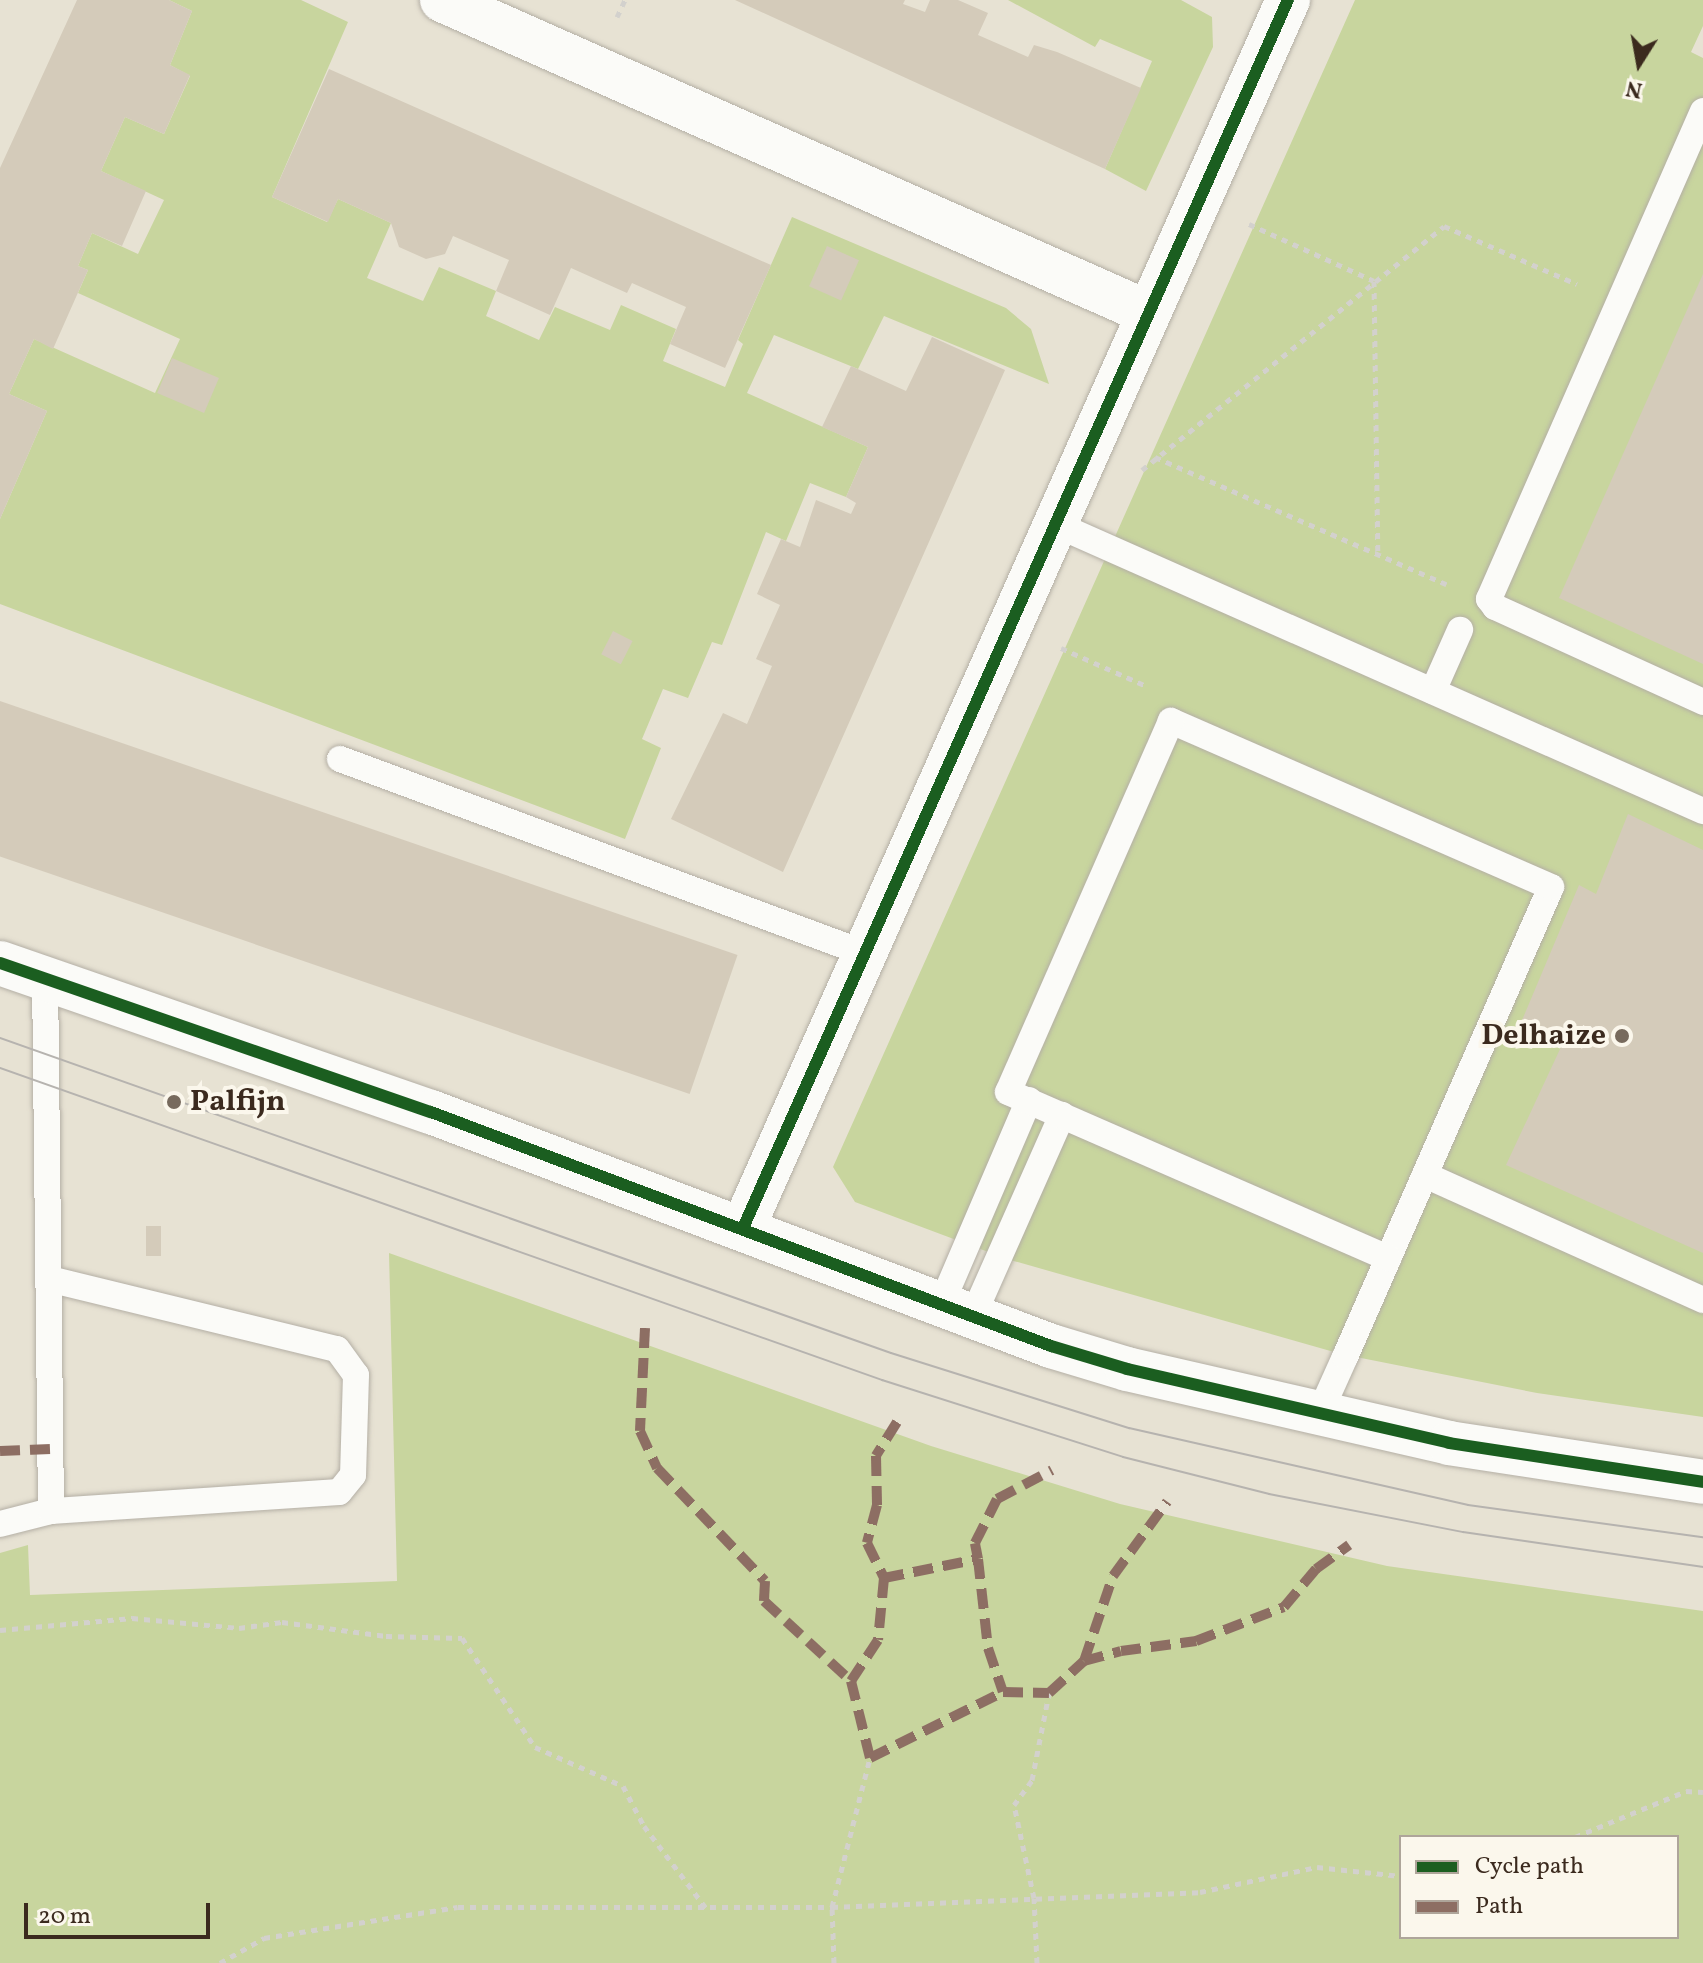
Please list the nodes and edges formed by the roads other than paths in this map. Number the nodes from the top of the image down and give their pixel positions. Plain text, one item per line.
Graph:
1 (442, 0) edge
2 (1288, 0) edge
3 (1703, 111) edge
4 (1149, 313) junction
5 (1055, 524) junction
6 (1460, 630) dead end
7 (1433, 691) junction
8 (1703, 702) edge
9 (340, 759) dead end
10 (1703, 811) edge
11 (864, 953) junction
12 (0, 963) edge
13 (45, 978) junction
14 (1029, 1100) junction
15 (1062, 1115) junction
16 (1425, 1175) junction
17 (743, 1228) junction
18 (1388, 1258) junction
19 (49, 1279) junction
20 (1703, 1300) edge
21 (957, 1310) junction
22 (1318, 1417) junction
23 (1703, 1482) edge
24 (51, 1511) junction
25 (0, 1524) edge

1 - 4 street
2 - 4 street
3 - 8 lane
4 - 5 street
5 - 7 lane
5 - 11 street
6 - 7 lane
7 - 10 lane
9 - 11 lane
11 - 17 street
12 - 13 street
13 - 17 street
13 - 19 lane
14 - 15 lane
14 - 16 lane
14 - 21 lane
15 - 18 lane
15 - 21 lane
16 - 18 lane
16 - 20 lane
17 - 21 street
18 - 22 lane
19 - 24 lane
19 - 24 lane
21 - 22 street
22 - 23 street
24 - 25 lane

